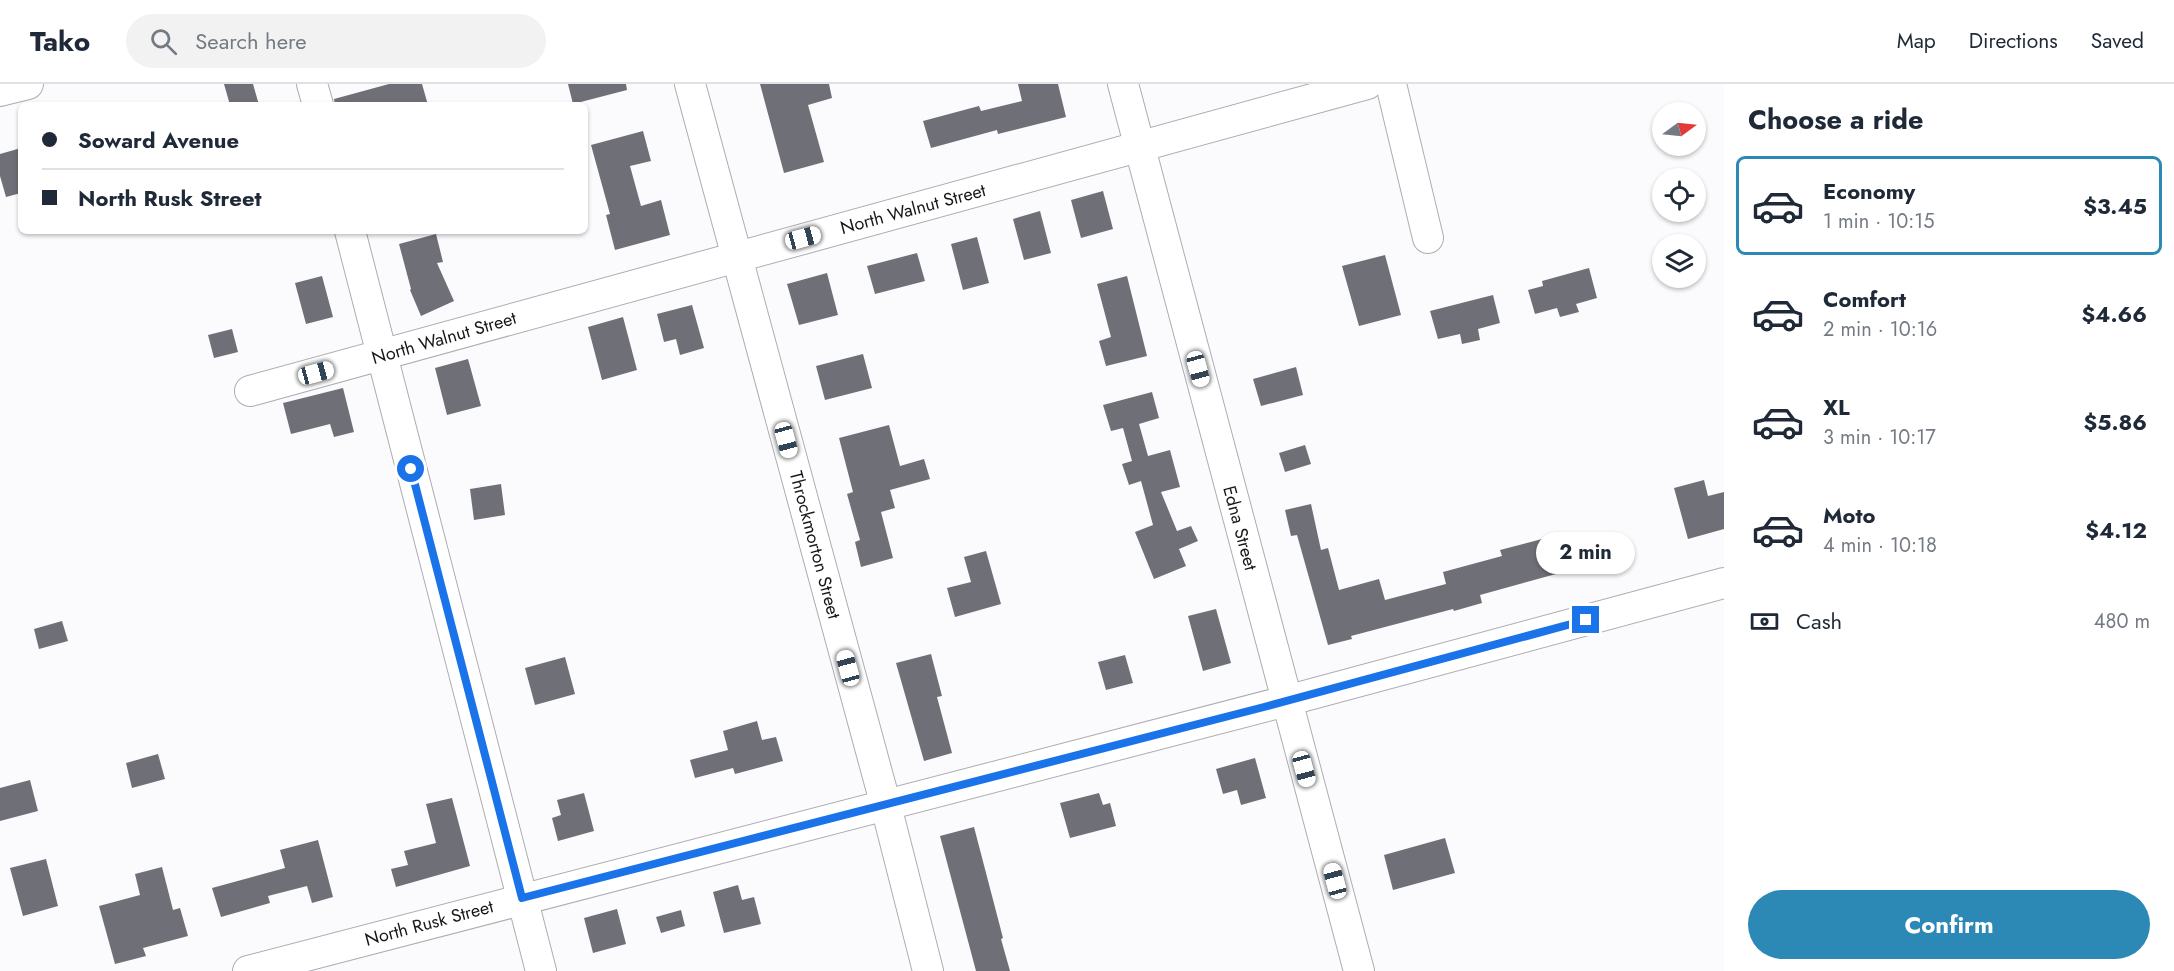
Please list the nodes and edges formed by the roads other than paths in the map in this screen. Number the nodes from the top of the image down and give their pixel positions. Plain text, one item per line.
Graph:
1 (28, 84) edge
2 (312, 84) edge
3 (690, 84) edge
4 (1123, 84) edge
5 (1367, 84) edge
6 (1391, 84) edge
7 (0, 91) edge
8 (317, 102) edge
9 (1140, 147) junction
10 (351, 234) edge
11 (1428, 238) dead end
12 (736, 257) junction
13 (381, 355) junction
14 (250, 391) dead end
15 (1724, 583) edge
16 (1286, 701) junction
17 (886, 806) junction
18 (522, 898) junction
19 (248, 971) edge
20 (541, 971) edge
21 (928, 971) edge
22 (1359, 971) edge

1 - 7 street
2 - 8 street
3 - 12 street, Throckmorton Street
4 - 9 street, Edna Street
5 - 9 street, North Walnut Street
6 - 11 street
9 - 12 street, North Walnut Street
9 - 16 street, Edna Street
10 - 13 street
12 - 13 street, North Walnut Street
12 - 17 street, Throckmorton Street
13 - 14 street, North Walnut Street
13 - 18 street
15 - 16 street, North Rusk Street
16 - 17 street, North Rusk Street
16 - 22 street, Edna Street
17 - 18 street, North Rusk Street
17 - 21 street, Throckmorton Street
18 - 19 street, North Rusk Street
18 - 20 street

